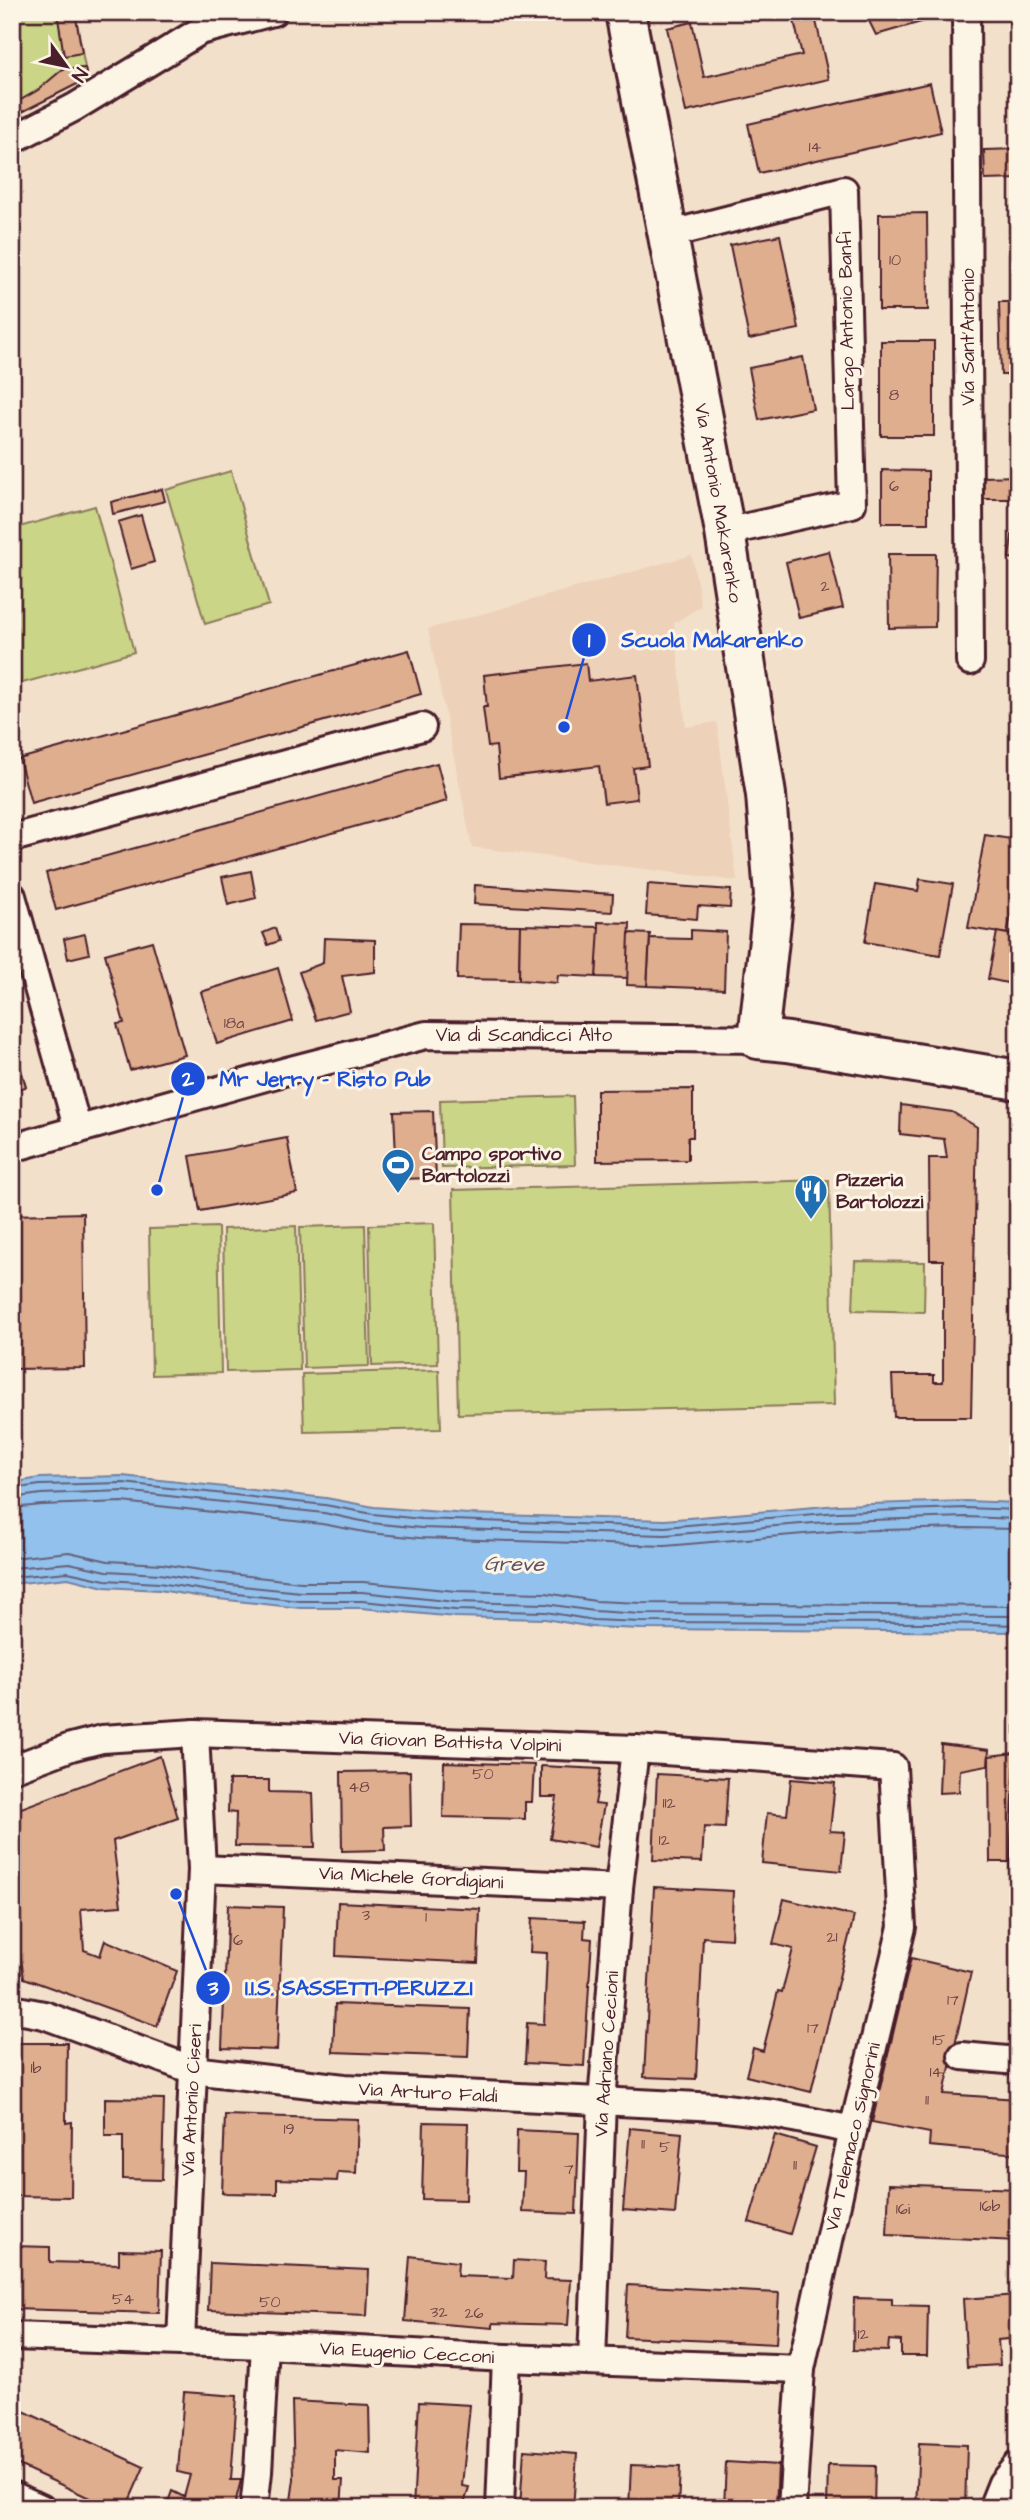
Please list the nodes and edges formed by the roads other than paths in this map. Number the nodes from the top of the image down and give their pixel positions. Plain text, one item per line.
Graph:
1 (273, 12) edge
2 (625, 12) edge
3 (966, 12) edge
4 (12, 140) edge
5 (667, 235) junction
6 (725, 533) junction
7 (970, 662) dead end
8 (422, 727) dead end
9 (12, 838) edge
10 (12, 896) edge
11 (758, 1039) junction
12 (1018, 1080) edge
13 (78, 1130) junction
14 (12, 1148) edge
15 (195, 1732) junction
16 (635, 1749) junction
17 (893, 1767) joint
18 (12, 1769) edge
19 (202, 1869) junction
20 (619, 1888) junction
21 (12, 2009) edge
22 (962, 2056) dead end
23 (1018, 2061) edge
24 (193, 2070) junction
25 (602, 2102) junction
26 (853, 2130) junction
27 (12, 2336) edge
28 (181, 2342) junction
29 (265, 2345) junction
30 (506, 2358) junction
31 (592, 2361) junction
32 (801, 2370) junction
33 (1018, 2464) edge
34 (12, 2495) edge
35 (41, 2508) edge
36 (254, 2508) edge
37 (500, 2508) edge
38 (792, 2508) edge
39 (992, 2508) edge

1 - 4 street
2 - 5 street, Via Antonio Makarenko
3 - 7 street, Via Sant'Antonio
5 - 6 street, Via Antonio Makarenko
5 - 6 street, Largo Antonio Banfi
6 - 11 street, Via Antonio Makarenko
8 - 9 street
10 - 13 street
11 - 12 street
11 - 13 street, Via di Scandicci Alto
13 - 14 street, Via di Scandicci Alto
15 - 16 street, Via Giovan Battista Volpini
15 - 18 street, Via Giovan Battista Volpini
15 - 19 street, Via Antonio Ciseri
16 - 17 street, Via Giovan Battista Volpini
16 - 20 street, Via Adriano Cecioni
17 - 26 street, Via Telemaco Signorini
19 - 20 street, Via Michele Gordigiani
19 - 24 street, Via Antonio Ciseri
20 - 25 street, Via Adriano Cecioni
21 - 24 street, Via Arturo Faldi
22 - 23 street
24 - 25 street, Via Arturo Faldi
24 - 28 street, Via Antonio Ciseri
25 - 26 street, Via Arturo Faldi
25 - 31 street, Via Adriano Cecioni
26 - 32 street, Via Telemaco Signorini
27 - 28 street, Via Eugenio Cecconi
28 - 29 street, Via Eugenio Cecconi
29 - 30 street, Via Eugenio Cecconi
29 - 36 street
30 - 31 street, Via Eugenio Cecconi
30 - 37 street
31 - 32 street, Via Eugenio Cecconi
32 - 38 street, Via Telemaco Signorini
33 - 39 street
34 - 35 street

